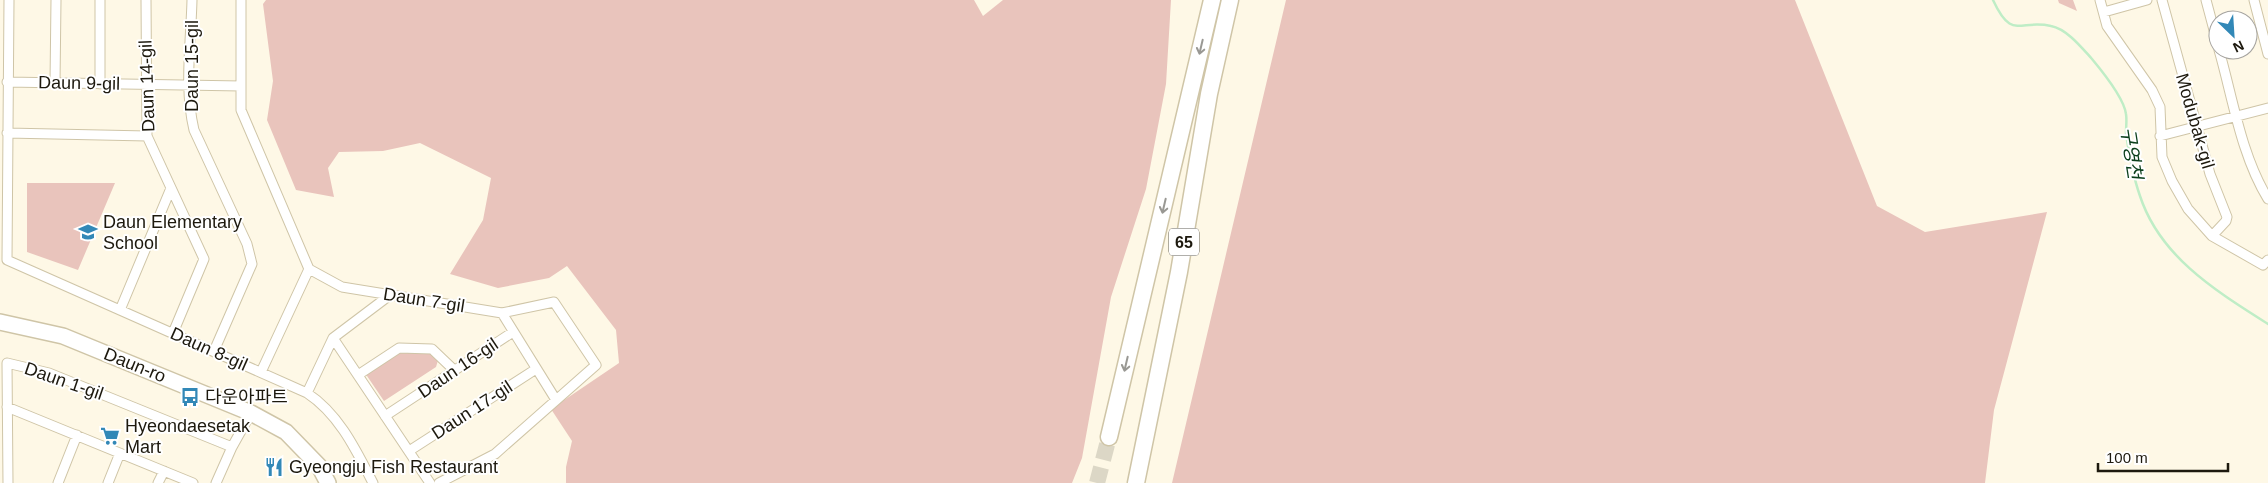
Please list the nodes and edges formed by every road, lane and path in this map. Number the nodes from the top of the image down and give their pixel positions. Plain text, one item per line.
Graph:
1 (9, 0) edge
2 (56, 0) edge
3 (100, 0) edge
4 (146, 0) edge
5 (192, 0) edge
6 (242, 0) edge
7 (1212, 0) edge
8 (1230, 0) edge
9 (2100, 0) edge
10 (2147, 0) edge
11 (2162, 0) edge
12 (2254, 0) edge
13 (2104, 12) junction
14 (2268, 54) edge
15 (2222, 60) edge
16 (7, 82) junction
17 (55, 83) junction
18 (100, 84) junction
19 (145, 84) junction
20 (190, 85) junction
21 (241, 86) junction
22 (2268, 108) edge
23 (2238, 116) junction
24 (2196, 127) junction
25 (7, 133) junction
26 (147, 136) junction
27 (2160, 136) junction
28 (172, 188) junction
29 (2268, 199) edge
30 (2212, 236) junction
31 (2266, 263) edge
32 (309, 269) junction
33 (390, 295) junction
34 (120, 310) junction
35 (502, 313) junction
36 (0, 322) edge
37 (513, 332) junction
38 (173, 333) junction
39 (333, 338) junction
40 (214, 351) junction
41 (536, 369) junction
42 (454, 370) junction
43 (261, 372) junction
44 (358, 375) junction
45 (307, 393) junction
46 (556, 400) junction
47 (7, 406) junction
48 (251, 414) junction
49 (385, 416) junction
50 (77, 435) junction
51 (1109, 437) tunnel mouth
52 (232, 447) junction
53 (408, 451) junction
54 (120, 453) junction
55 (164, 471) junction
56 (8, 483) edge
57 (58, 483) edge
58 (108, 483) edge
59 (158, 483) edge
60 (194, 483) edge
61 (216, 483) edge
62 (328, 483) edge
63 (373, 483) edge
64 (430, 483) edge
65 (439, 483) edge
66 (1136, 483) edge

1 - 16 street
2 - 17 street
3 - 18 street
4 - 19 street, Daun 14-gil
5 - 20 street, Daun 15-gil
6 - 21 street
7 -> 51 highway, 65
8 - 66 highway, 65
9 - 13 street, Modubak-gil
10 - 13 street
11 - 24 street, Modubak-gil
12 - 14 street
13 - 27 street, Modubak-gil
15 - 23 street
16 - 17 street, Daun 9-gil
16 - 25 street
17 - 18 street, Daun 9-gil
18 - 19 street, Daun 9-gil
19 - 20 street, Daun 9-gil
19 - 26 street, Daun 14-gil
20 - 21 street, Daun 9-gil
20 - 40 street, Daun 15-gil
21 - 32 street
22 - 23 street
23 - 24 street
23 - 29 street
24 - 27 street
24 - 30 street, Modubak-gil
25 - 26 street
25 - 34 street, Daun 8-gil
26 - 28 street, Daun 14-gil
27 - 30 street, Modubak-gil
28 - 34 street
28 - 38 street, Daun 14-gil
30 - 31 street, Modubak-gil
32 - 33 street, Daun 7-gil
32 - 43 street
33 - 35 street, Daun 7-gil
33 - 39 street
34 - 38 street, Daun 8-gil
35 - 37 street
35 - 46 street, Daun 7-gil
36 - 48 main road, Daun-ro
37 - 41 street, Daun 16-gil
37 - 42 street, Daun 16-gil
38 - 40 street, Daun 8-gil
39 - 44 street
39 - 45 street
40 - 43 street, Daun 8-gil
41 - 46 street, Daun 16-gil
41 - 53 street, Daun 17-gil
42 - 44 street
42 - 49 street, Daun 16-gil
43 - 45 street, Daun 8-gil
44 - 49 street
45 - 63 street, Daun 8-gil
46 - 65 street, Daun 7-gil
47 - 50 street
47 - 52 street, Daun 1-gil
47 - 56 street, Daun 1-gil
48 - 52 street
48 - 62 main road, Daun-ro
49 - 53 street
50 - 54 street
50 - 57 street
52 - 61 street
53 - 64 street
54 - 55 street
54 - 58 street
55 - 59 street
55 - 60 street

